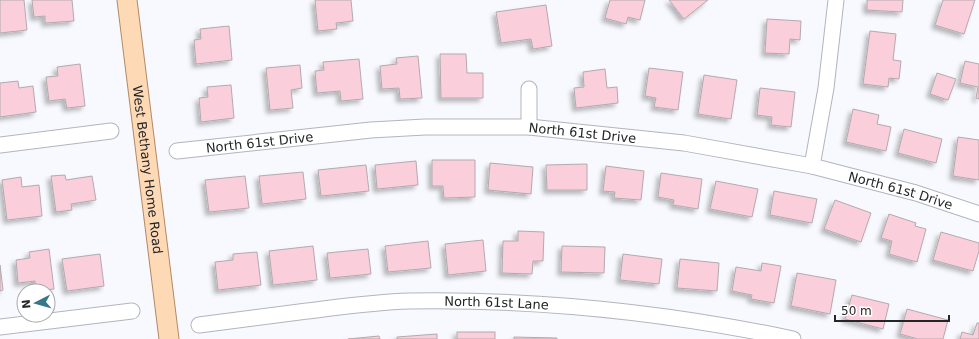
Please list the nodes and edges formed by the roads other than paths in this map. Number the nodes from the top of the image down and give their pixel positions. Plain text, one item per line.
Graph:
1 (127, 0) edge
2 (836, 0) edge
3 (529, 89) dead end
4 (530, 127) junction
5 (111, 131) dead end
6 (0, 144) edge
7 (178, 151) dead end
8 (812, 166) junction
9 (979, 214) edge
10 (132, 311) dead end
11 (199, 325) dead end
12 (0, 327) edge
13 (169, 339) edge
14 (792, 339) edge

1 - 13 main road, West Bethany Home Road
2 - 8 street
3 - 4 street
4 - 7 street, North 61st Drive
4 - 8 street, North 61st Drive
5 - 6 street
8 - 9 street, North 61st Drive
10 - 12 street
11 - 14 street, North 61st Lane

